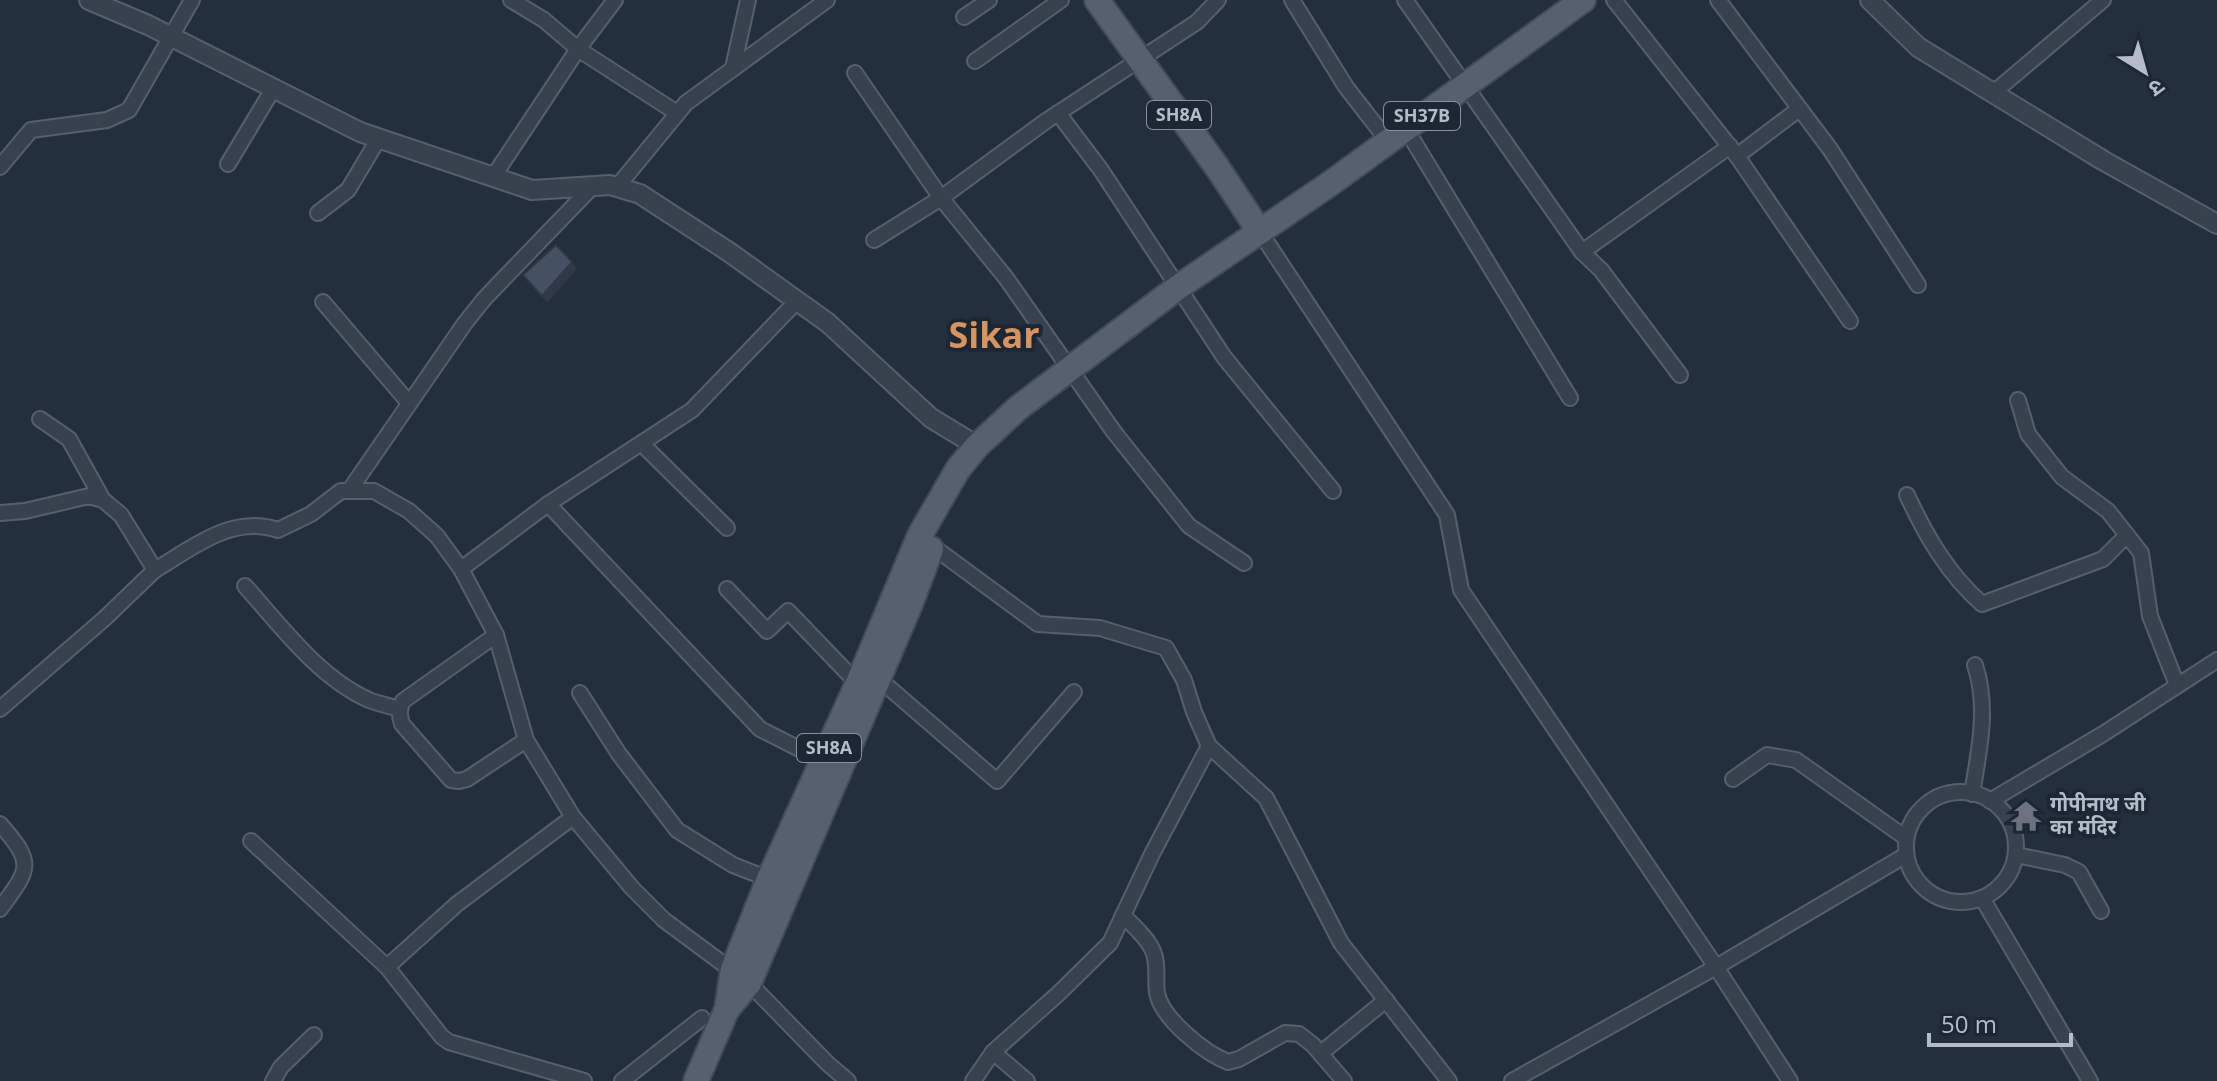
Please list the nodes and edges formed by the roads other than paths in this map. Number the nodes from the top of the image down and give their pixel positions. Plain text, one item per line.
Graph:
1 (89, 0) edge
2 (192, 0) edge
3 (511, 0) edge
4 (615, 0) edge
5 (748, 0) edge
6 (827, 0) edge
7 (989, 0) edge
8 (1061, 0) edge
9 (1097, 0) edge
10 (1218, 0) edge
11 (1292, 0) edge
12 (1405, 0) edge
13 (1583, 0) edge
14 (1614, 0) edge
15 (1718, 0) edge
16 (1870, 0) edge
17 (2103, 0) edge
18 (964, 17) dead end
19 (170, 36) junction
20 (578, 49) junction
21 (1138, 60) junction
22 (975, 61) dead end
23 (733, 68) junction
24 (855, 73) dead end
25 (1464, 84) junction
26 (273, 89) junction
27 (1992, 94) junction
28 (1799, 109) junction
29 (677, 113) junction
30 (1058, 113) junction
31 (1397, 135) junction
32 (379, 138) junction
33 (1733, 151) junction
34 (228, 164) dead end
35 (0, 167) edge
36 (493, 177) junction
37 (593, 186) junction
38 (617, 187) junction
39 (941, 198) junction
40 (318, 213) dead end
41 (2217, 224) edge
42 (1260, 232) junction
43 (874, 240) dead end
44 (1582, 252) junction
45 (1918, 285) dead end
46 (1177, 288) junction
47 (797, 301) junction
48 (323, 302) dead end
49 (1850, 321) dead end
50 (1071, 370) junction
51 (1680, 375) dead end
52 (1570, 398) dead end
53 (2018, 400) dead end
54 (409, 403) junction
55 (40, 419) dead end
56 (642, 444) junction
57 (977, 446) junction
58 (349, 491) junction
59 (1333, 491) dead end
60 (946, 493) junction
61 (1907, 495) dead end
62 (103, 500) junction
63 (548, 504) junction
64 (0, 513) edge
65 (727, 528) dead end
66 (2127, 535) junction
67 (932, 546) junction
68 (1244, 563) dead end
69 (461, 569) junction
70 (155, 570) junction
71 (245, 586) dead end
72 (727, 589) dead end
73 (496, 635) junction
74 (2217, 660) edge
75 (1975, 665) dead end
76 (2177, 685) junction
77 (869, 686) junction
78 (1074, 692) dead end
79 (580, 693) dead end
80 (0, 709) edge
81 (399, 709) junction
82 (526, 740) junction
83 (1209, 746) junction
84 (832, 766) junction
85 (1733, 779) dead end
86 (1972, 794) junction
87 (1990, 801) junction
88 (573, 817) junction
89 (0, 824) edge
90 (1906, 838) junction
91 (251, 841) dead end
92 (1906, 855) junction
93 (2016, 855) junction
94 (779, 883) junction
95 (1982, 898) junction
96 (0, 909) edge
97 (2101, 911) dead end
98 (1123, 915) junction
99 (387, 967) junction
100 (1716, 967) junction
101 (741, 976) junction
102 (1386, 1000) junction
103 (702, 1018) dead end
104 (314, 1035) dead end
105 (993, 1052) junction
106 (1321, 1053) junction
107 (273, 1081) edge
108 (584, 1081) edge
109 (622, 1081) edge
110 (696, 1081) edge
111 (848, 1081) edge
112 (973, 1081) edge
113 (1027, 1081) edge
114 (1344, 1081) edge
115 (1449, 1081) edge
116 (1512, 1081) edge
117 (1790, 1081) edge
118 (2090, 1081) edge

1 - 19 street
2 - 19 street
3 - 20 street
4 - 20 street
5 - 23 street
6 - 23 street
7 - 18 street
8 - 22 street
9 - 21 main road, SH8A
10 - 21 street
11 - 31 street
12 - 25 street
13 - 25 main road, SH37B
14 - 33 street
15 - 28 street
16 - 27 street
17 - 27 street
19 - 26 street
19 - 35 street
20 - 29 street
20 - 36 street
21 - 30 street
21 - 42 main road, SH8A
23 - 29 street
24 - 39 street
25 - 31 main road, SH37B
25 - 44 street
26 - 32 street
26 - 34 street
27 - 41 street
28 - 33 street
28 - 45 street
29 - 38 street
30 - 39 street
30 - 46 street
31 - 42 main road, SH37B
31 - 52 street
32 - 36 street
32 - 40 street
33 - 44 street
33 - 49 street
36 - 37 street
37 - 38 street
37 - 54 street
38 - 47 street
39 - 43 street
39 - 50 street
42 - 46 main road, SH8A
42 - 100 street
44 - 51 street
46 - 50 main road, SH8A
46 - 59 street
47 - 56 street
47 - 57 street
48 - 54 street
50 - 57 main road, SH8A
50 - 68 street
53 - 66 street
54 - 58 street
55 - 62 street
56 - 63 street
56 - 65 street
57 - 60 main road, SH8A
58 - 69 street
58 - 70 street
60 - 67 main road, SH8A
60 - 77 main road, SH8A
61 - 66 street
62 - 64 street
62 - 70 street
63 - 69 street
63 - 84 street
66 - 76 street
67 - 77 main road, SH8A
67 - 83 street
69 - 73 street
70 - 80 street
71 - 81 street
72 - 77 street
73 - 81 street
73 - 82 street
74 - 76 street
75 - 86 street
76 - 87 street
77 - 78 street
77 - 84 main road, SH8A
79 - 94 street
81 - 82 street
82 - 88 street
83 - 98 street
83 - 102 street
84 - 94 main road, SH8A
85 - 90 street
86 - 87 street
86 - 90 street
87 - 93 street
88 - 99 street
88 - 101 street
89 - 96 street
90 - 92 street
91 - 99 street
92 - 95 street
92 - 100 street
93 - 95 street
93 - 97 street
94 - 101 main road, SH8A
95 - 118 street
98 - 105 street
98 - 106 street
99 - 108 street
100 - 116 street
100 - 117 street
101 - 110 main road, SH8A
101 - 111 street
102 - 106 street
102 - 115 street
103 - 109 street
104 - 107 street
105 - 112 street
105 - 113 street
106 - 114 street

